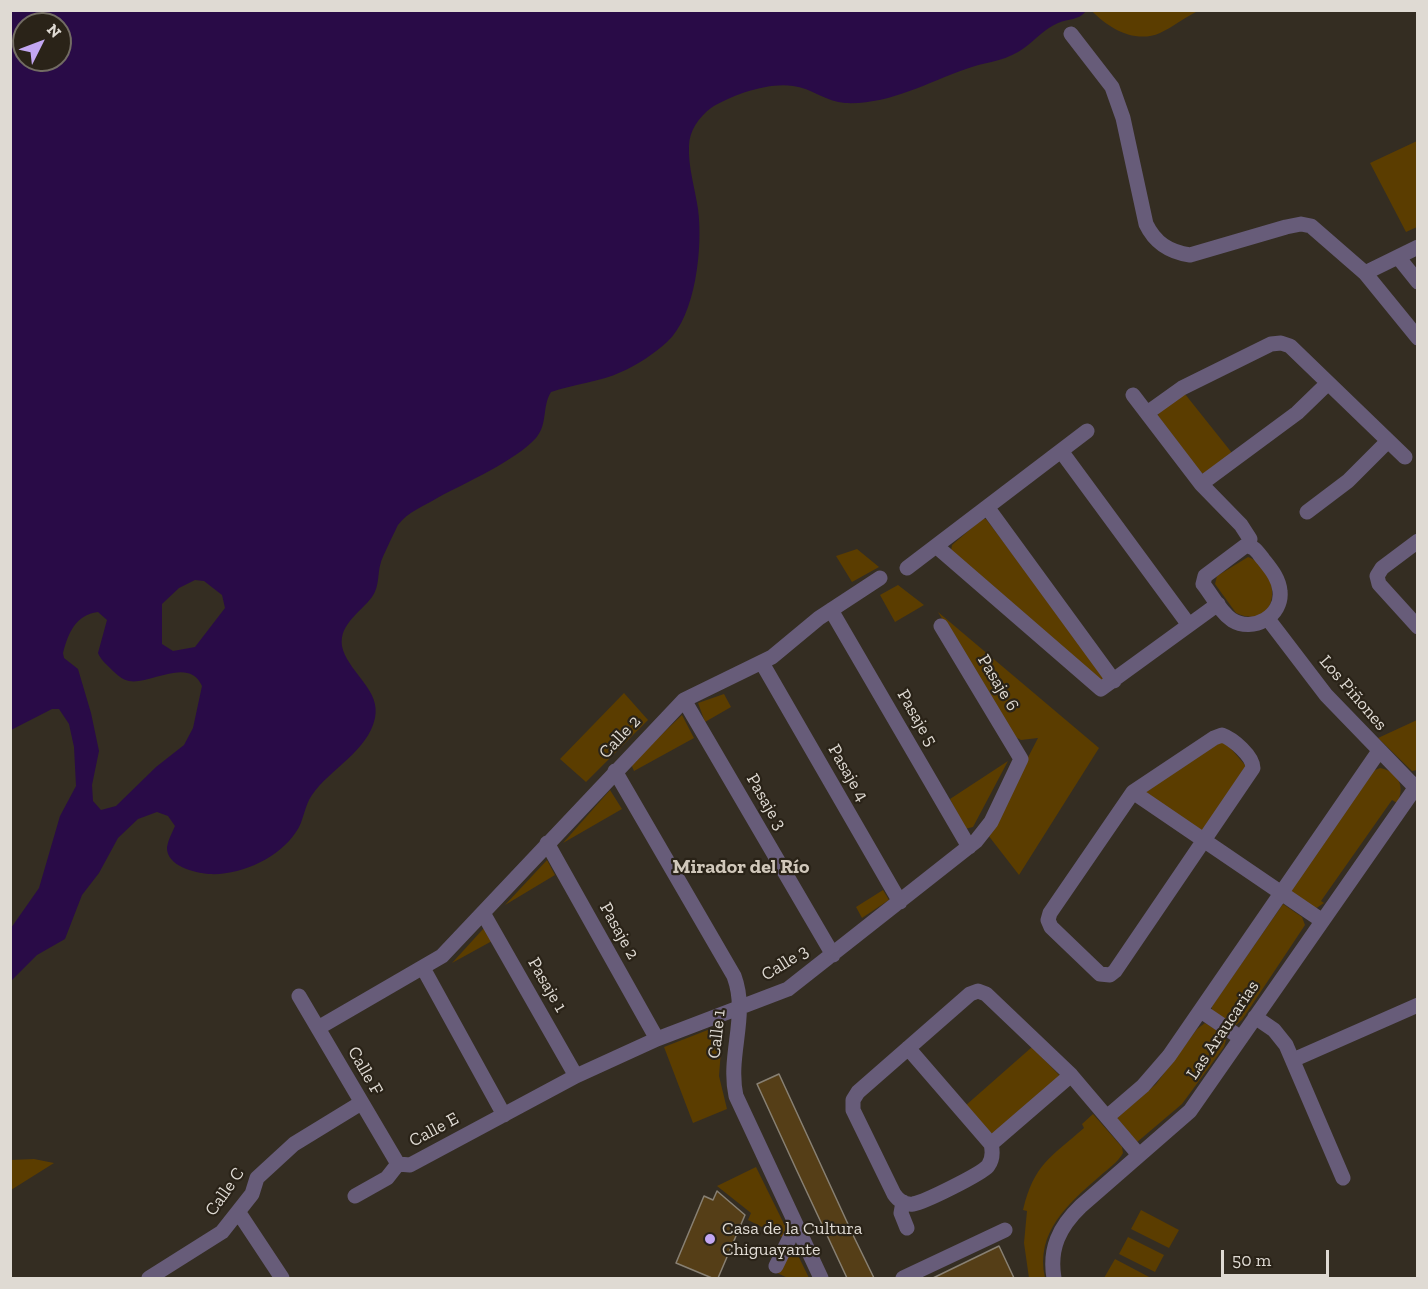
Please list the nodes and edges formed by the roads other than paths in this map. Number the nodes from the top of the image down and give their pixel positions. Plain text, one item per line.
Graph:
1 (1071, 34) dead end
2 (1418, 247) edge
3 (1398, 257) junction
4 (1365, 273) junction
5 (1418, 282) edge
6 (1418, 338) edge
7 (1328, 383) junction
8 (1133, 395) dead end
9 (1147, 413) junction
10 (1088, 431) dead end
11 (1388, 441) junction
12 (1061, 450) junction
13 (1405, 457) dead end
14 (1201, 484) junction
15 (987, 507) junction
16 (1306, 512) dead end
17 (1418, 541) edge
18 (936, 546) junction
19 (1249, 546) junction
20 (907, 568) dead end
21 (880, 578) dead end
22 (1218, 604) junction
23 (831, 610) junction
24 (1268, 619) junction
25 (1189, 625) junction
26 (941, 626) dead end
27 (1418, 627) edge
28 (762, 663) junction
29 (1114, 681) junction
30 (684, 700) junction
31 (1379, 752) junction
32 (1021, 759) joint
33 (615, 771) junction
34 (1416, 785) edge
35 (1133, 792) junction
36 (1204, 841) junction
37 (548, 843) junction
38 (969, 847) junction
39 (1280, 893) junction
40 (900, 902) junction
41 (483, 913) junction
42 (1321, 920) junction
43 (833, 955) junction
44 (423, 968) junction
45 (299, 996) dead end
46 (1418, 1005) edge
47 (741, 1008) junction
48 (1201, 1011) junction
49 (1254, 1017) junction
50 (318, 1028) junction
51 (1241, 1038) junction
52 (657, 1039) junction
53 (908, 1048) junction
54 (1293, 1060) junction
55 (1071, 1075) junction
56 (576, 1076) junction
57 (360, 1103) junction
58 (504, 1115) junction
59 (1107, 1117) junction
60 (991, 1144) junction
61 (1139, 1155) junction
62 (398, 1164) junction
63 (1343, 1178) dead end
64 (356, 1196) dead end
65 (903, 1202) junction
66 (238, 1213) junction
67 (796, 1225) junction
68 (907, 1228) dead end
69 (1005, 1230) dead end
70 (776, 1266) dead end
71 (149, 1278) edge
72 (282, 1278) edge
73 (821, 1278) edge
74 (903, 1278) edge
75 (1054, 1278) edge

1 - 4 street
2 - 3 street
3 - 4 street
3 - 5 street
4 - 6 street
7 - 9 street
7 - 11 street
7 - 14 street
8 - 9 street
9 - 14 street
10 - 12 street
11 - 13 street
11 - 16 street
12 - 15 street
12 - 25 street
14 - 19 street
15 - 18 street
15 - 29 street
17 - 27 street
18 - 20 street
18 - 29 street
19 - 22 street
19 - 24 street
21 - 23 street, Calle 2
22 - 24 street
22 - 25 street
23 - 28 street, Calle 2
23 - 38 street, Pasaje 5
24 - 31 street, Los Piñones
25 - 29 street
26 - 32 street, Pasaje 6
28 - 30 street, Calle 2
28 - 40 street, Pasaje 4
30 - 33 street, Calle 2
30 - 43 street, Pasaje 3
31 - 34 street, Los Piñones
31 - 39 street, Las Araucarias
32 - 38 street, Calle 3
33 - 37 street, Calle 2
33 - 47 street, Calle 1
34 - 42 street, Las Araucarias
35 - 36 street
35 - 36 street
35 - 36 street
36 - 39 street
37 - 41 street, Calle 2
37 - 52 street, Pasaje 2
38 - 40 street, Calle 3
39 - 42 street
39 - 48 street, Las Araucarias
40 - 43 street, Calle 3
41 - 44 street, Calle 2
41 - 56 street, Pasaje 1
42 - 49 street, Las Araucarias
43 - 47 street, Calle 3
44 - 50 street
44 - 58 street
45 - 50 street, Calle F
46 - 54 street
47 - 52 street, Calle 3
47 - 67 street, Calle 1
48 - 51 street
48 - 59 street, Las Araucarias
49 - 51 street, Las Araucarias
49 - 54 street
50 - 57 street, Calle F
51 - 61 street, Las Araucarias
52 - 56 street, Calle 3
53 - 55 street
53 - 60 street
53 - 65 street
54 - 63 street
55 - 59 street
55 - 60 street
56 - 58 street, Calle 3
57 - 62 street, Calle F
57 - 66 street, Calle C
58 - 62 street, Calle E
59 - 61 street
60 - 65 street
61 - 75 street, Las Araucarias
62 - 64 street, Calle E
65 - 68 street
66 - 71 street, Calle C
66 - 72 street
67 - 70 street
67 - 73 street, Calle 1
69 - 74 street

